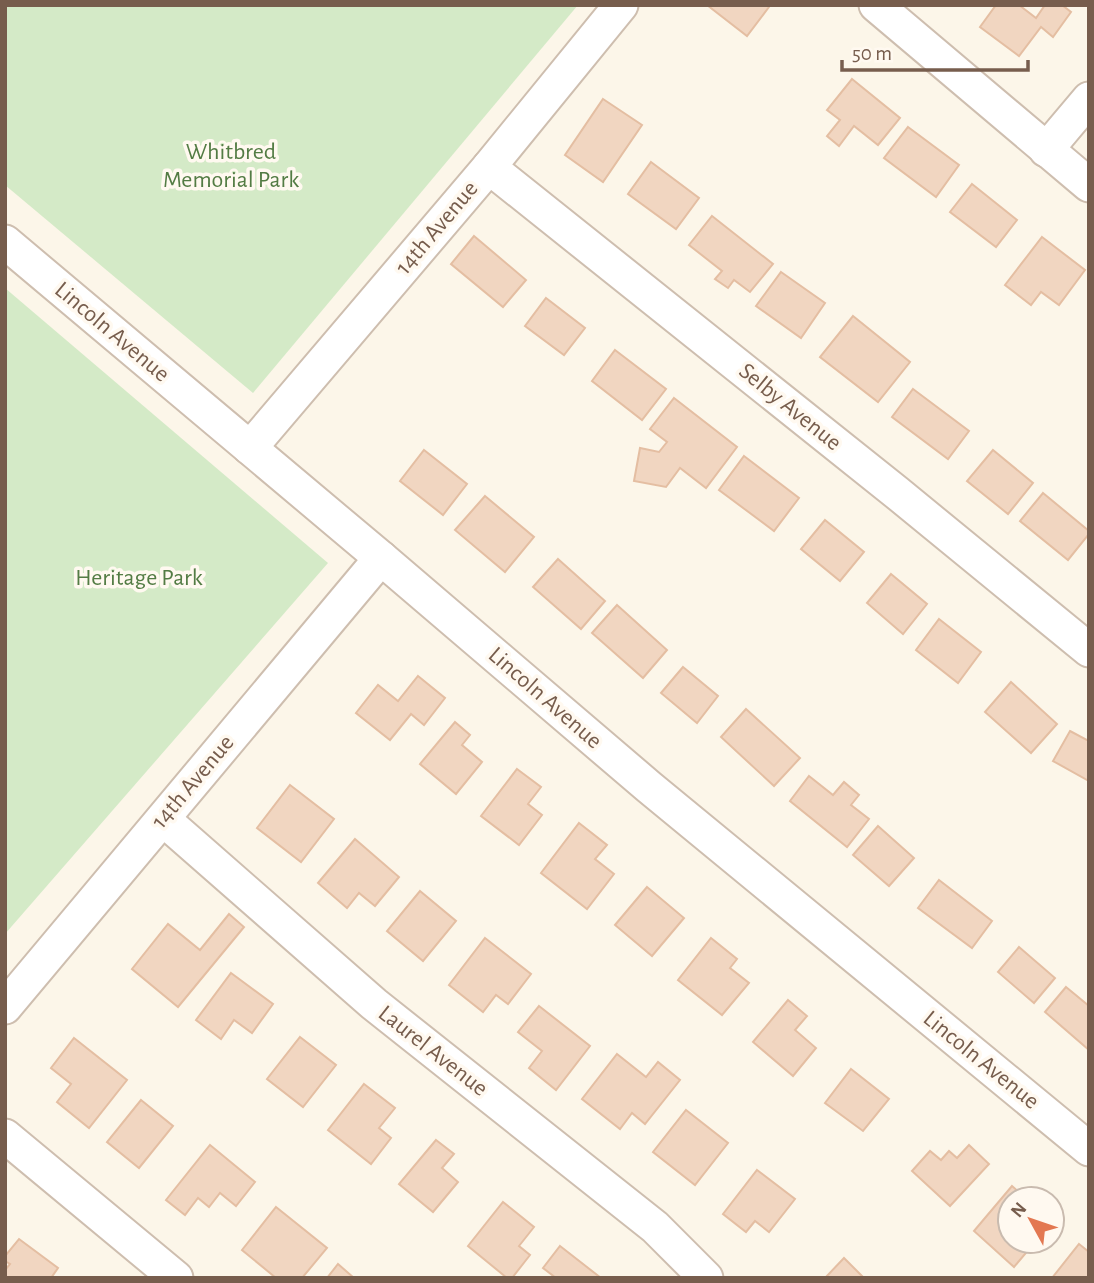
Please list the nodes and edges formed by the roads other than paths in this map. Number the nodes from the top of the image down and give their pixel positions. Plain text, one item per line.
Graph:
1 (621, 5) edge
2 (876, 5) edge
3 (1089, 99) edge
4 (1046, 150) junction
5 (489, 167) junction
6 (1089, 185) edge
7 (5, 242) edge
8 (250, 449) junction
9 (381, 558) junction
10 (1089, 650) edge
11 (163, 819) junction
12 (5, 1007) edge
13 (5, 1136) edge
14 (1089, 1149) edge
15 (176, 1278) edge
16 (706, 1278) edge

1 - 5 street, 14th Avenue
2 - 4 street
3 - 4 street
4 - 6 street
5 - 8 street, 14th Avenue
5 - 10 street, Selby Avenue
7 - 8 street, Lincoln Avenue
8 - 9 street, Lincoln Avenue
9 - 11 street, 14th Avenue
9 - 14 street, Lincoln Avenue
11 - 12 street, 14th Avenue
11 - 16 street, Laurel Avenue
13 - 15 street

